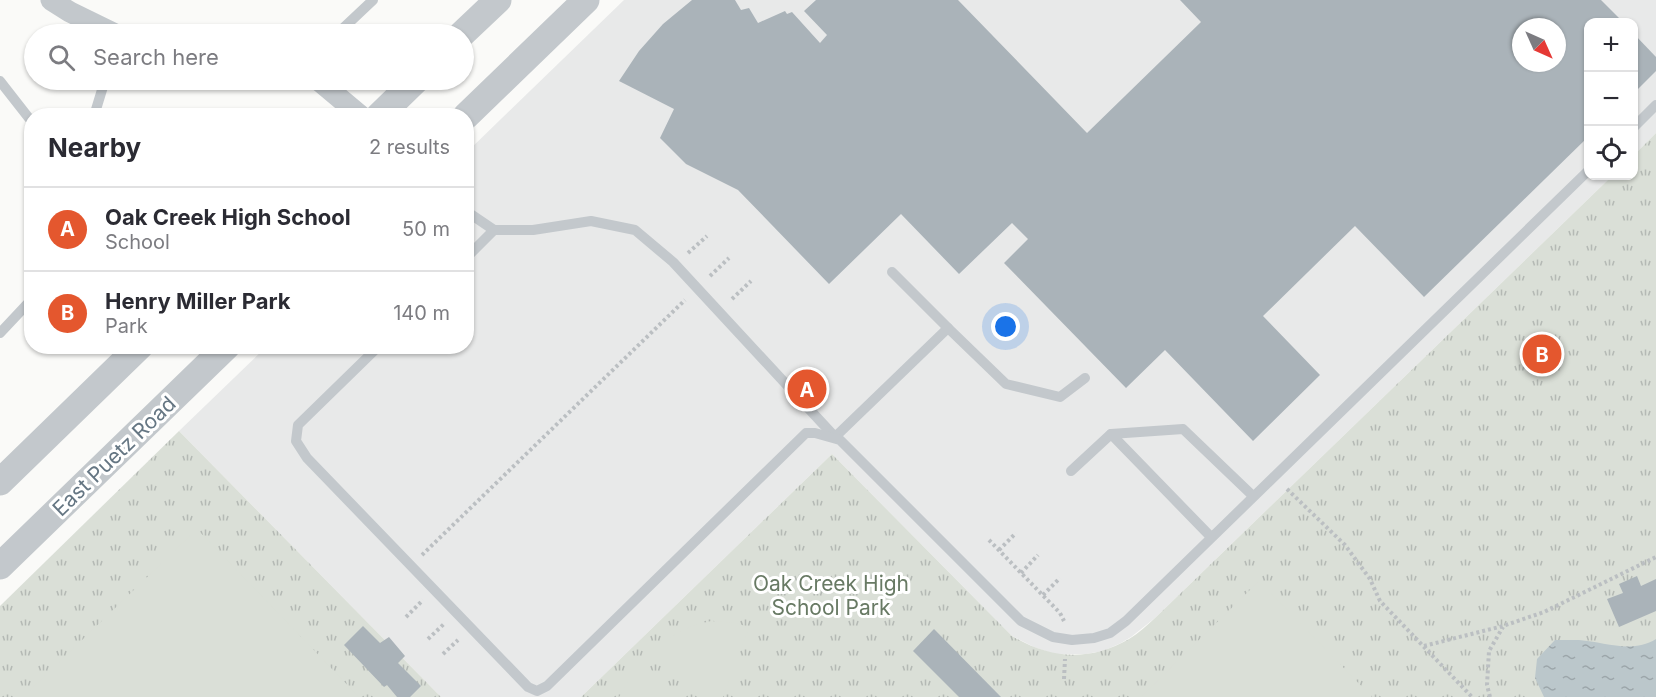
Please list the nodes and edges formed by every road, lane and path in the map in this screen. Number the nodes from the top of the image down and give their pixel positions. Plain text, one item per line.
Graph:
1 (51, 0) edge
2 (373, 0) edge
3 (498, 0) edge
4 (586, 0) edge
5 (95, 24) edge
6 (348, 24) edge
7 (473, 24) edge
8 (0, 81) edge
9 (102, 90) edge
10 (330, 90) edge
11 (406, 90) edge
12 (1656, 105) edge
13 (96, 108) edge
14 (351, 108) edge
15 (387, 108) edge
16 (474, 108) edge
17 (24, 112) edge
18 (1635, 126) edge
19 (1584, 175) edge
20 (474, 216) edge
21 (494, 230) junction
22 (707, 236) dead end
23 (474, 250) edge
24 (729, 258) dead end
25 (673, 262) junction
26 (892, 272) dead end
27 (710, 276) dead end
28 (751, 281) dead end
29 (686, 300) dead end
30 (24, 308) edge
31 (719, 312) junction
32 (948, 328) junction
33 (0, 333) edge
34 (132, 354) edge
35 (219, 354) edge
36 (371, 354) edge
37 (1085, 378) dead end
38 (1111, 434) junction
39 (835, 437) junction
40 (1071, 471) dead end
41 (1273, 477) junction
42 (0, 482) edge
43 (1253, 496) junction
44 (1016, 533) dead end
45 (1211, 537) junction
46 (989, 540) dead end
47 (429, 548) dead end
48 (999, 550) junction
49 (1038, 555) dead end
50 (1656, 557) edge
51 (0, 566) edge
52 (1021, 573) junction
53 (1060, 578) dead end
54 (1043, 595) junction
55 (1065, 621) dead end
56 (1503, 626) junction
57 (1424, 646) junction
58 (1065, 659) dead end
59 (1064, 680) dead end
60 (1472, 697) edge
61 (1490, 697) edge

1 - 5 street
2 - 6 lane
3 - 7 street
4 - 16 street
8 - 17 lane
9 - 13 lane
10 - 14 street
11 - 15 street
12 - 18 lane
19 - 41 lane
20 - 21 lane
21 - 23 lane
21 - 25 lane
22 - 25 path
24 - 27 path
25 - 31 lane
26 - 32 lane
28 - 31 path
29 - 47 path
30 - 33 lane
31 - 39 lane
32 - 37 lane
32 - 39 lane
34 - 42 street
35 - 51 street, East Puetz Road
36 - 39 lane
38 - 40 lane
38 - 43 lane
38 - 45 lane
39 - 45 lane
41 - 43 lane
41 - 57 path
43 - 45 lane
44 - 48 path
46 - 48 path
48 - 52 path
49 - 52 path
50 - 56 path
52 - 54 path
53 - 54 path
54 - 55 path
56 - 57 path
56 - 61 path
57 - 60 path
58 - 59 path

